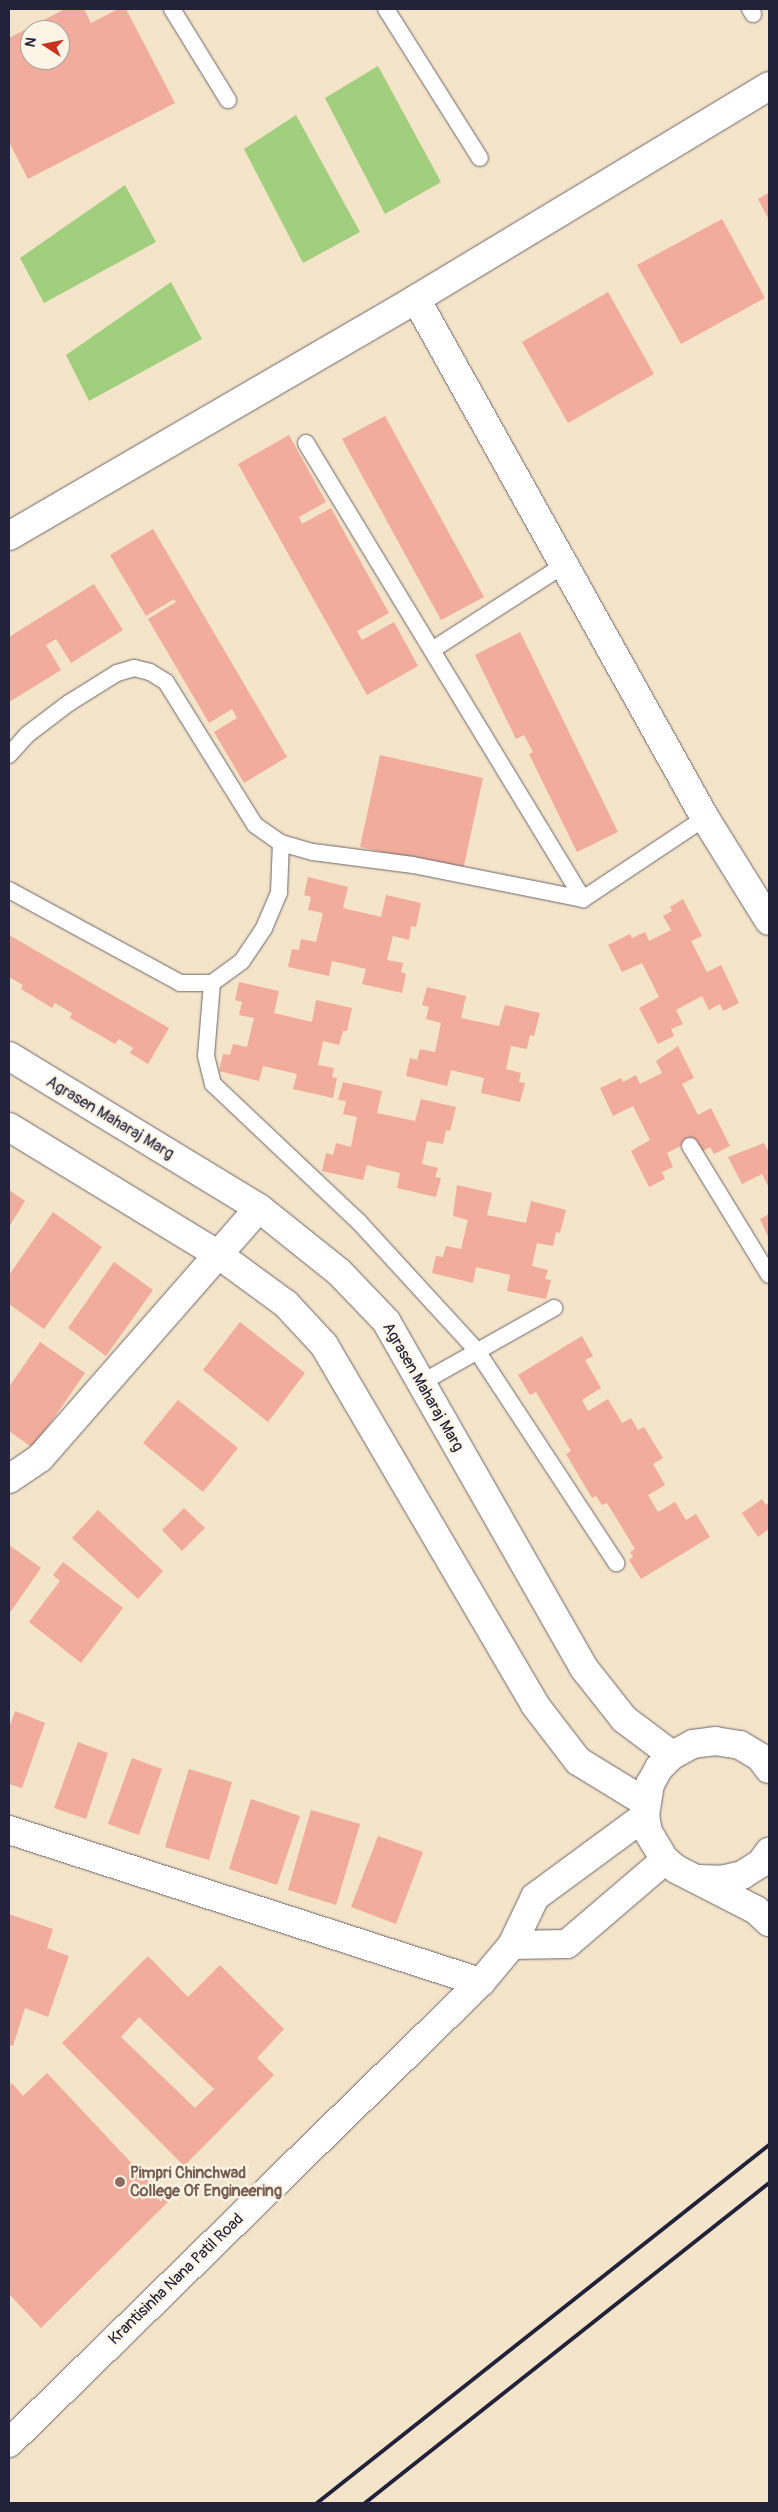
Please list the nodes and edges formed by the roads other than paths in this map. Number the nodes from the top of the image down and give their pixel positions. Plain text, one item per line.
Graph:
1 (172, 9) edge
2 (386, 9) edge
3 (769, 86) edge
4 (228, 100) dead end
5 (480, 158) dead end
6 (416, 299) junction
7 (306, 443) dead end
8 (9, 536) edge
9 (564, 565) junction
10 (432, 650) junction
11 (9, 755) edge
12 (705, 818) junction
13 (281, 842) junction
14 (9, 890) edge
15 (583, 899) junction
16 (769, 921) edge
17 (212, 983) junction
18 (9, 1056) edge
19 (9, 1127) edge
20 (690, 1146) dead end
21 (259, 1208) junction
22 (219, 1254) junction
23 (769, 1275) edge
24 (554, 1308) dead end
25 (478, 1351) junction
26 (421, 1383) junction
27 (9, 1479) edge
28 (616, 1562) dead end
29 (672, 1755) junction
30 (769, 1769) edge
31 (645, 1809) junction
32 (9, 1830) edge
33 (769, 1852) edge
34 (665, 1860) junction
35 (697, 1879) junction
36 (769, 1922) edge
37 (512, 1945) junction
38 (481, 1982) junction
39 (9, 2442) edge

1 - 4 lane
2 - 5 lane
3 - 6 main road
6 - 8 main road
6 - 9 main road
7 - 10 lane
9 - 10 lane
9 - 12 main road
10 - 15 lane
11 - 13 lane
12 - 15 lane
12 - 16 main road
13 - 15 lane
13 - 17 lane
14 - 17 lane
17 - 25 lane
18 - 21 main road, Agrasen Maharaj Marg
19 - 22 main road
20 - 23 lane
21 - 22 main road
21 - 26 main road, Agrasen Maharaj Marg
22 - 27 main road
22 - 31 main road
24 - 25 lane
25 - 26 lane
25 - 28 lane
26 - 29 main road, Agrasen Maharaj Marg
29 - 30 main road
29 - 31 main road
31 - 34 main road
31 - 37 main road, Krantisinha Nana Patil Road
32 - 38 main road
33 - 35 main road
34 - 35 main road
34 - 37 main road
35 - 36 main road
37 - 38 main road, Krantisinha Nana Patil Road
38 - 39 main road, Krantisinha Nana Patil Road

